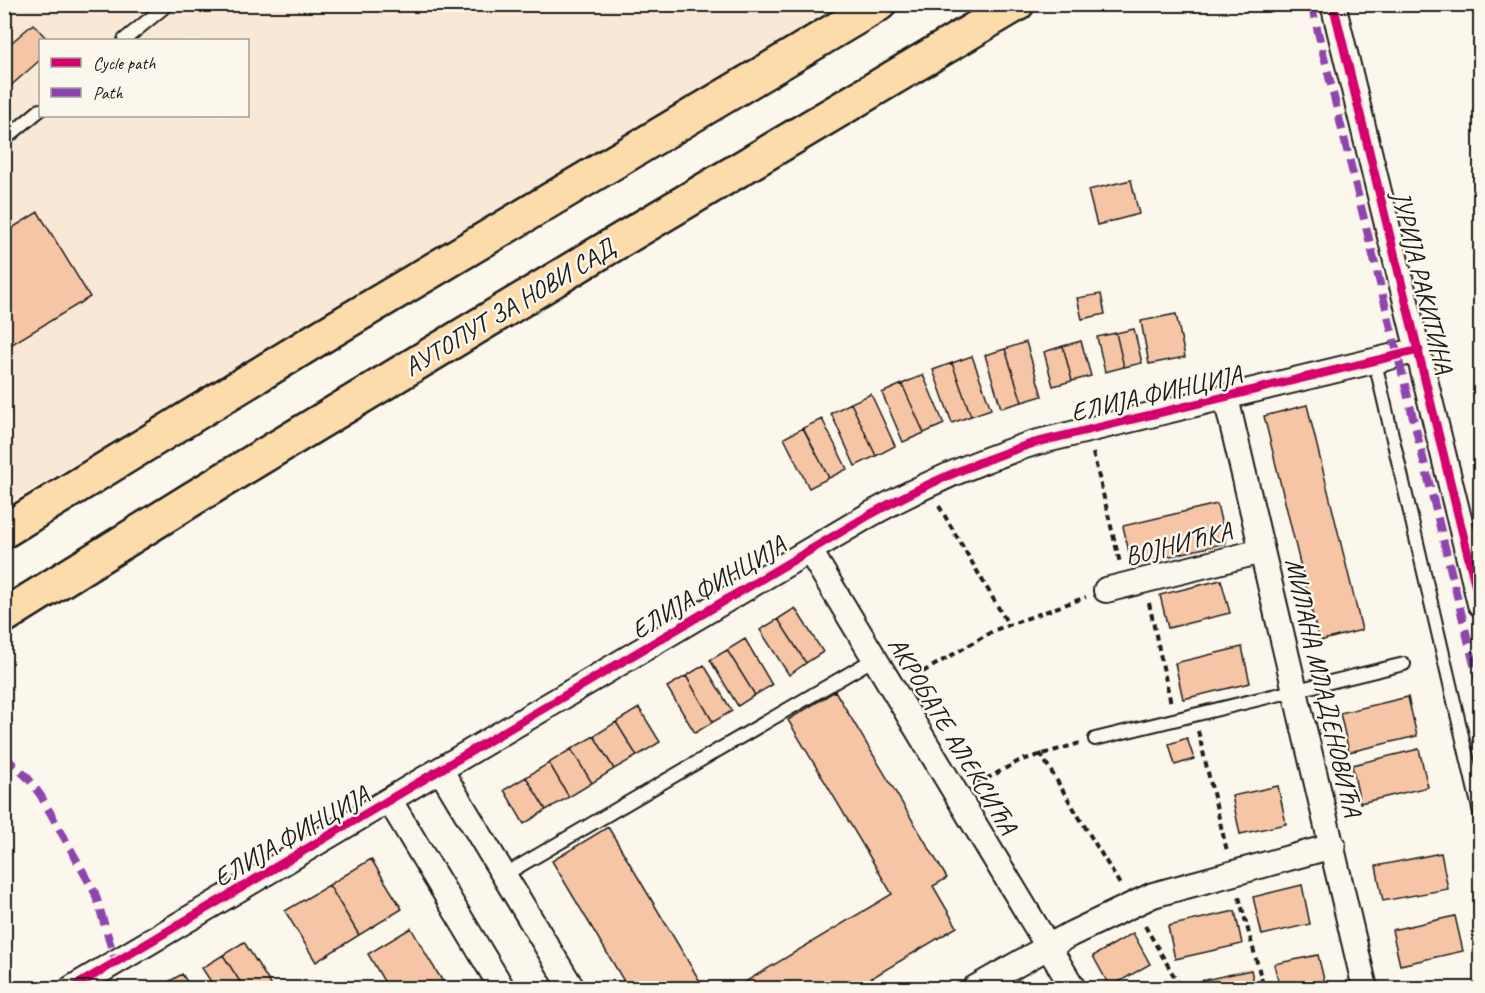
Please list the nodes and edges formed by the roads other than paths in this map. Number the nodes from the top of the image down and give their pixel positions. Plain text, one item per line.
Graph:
1 (168, 4) edge
2 (879, 4) edge
3 (1017, 4) edge
4 (1333, 4) edge
5 (125, 39) edge
6 (39, 111) edge
7 (4, 140) edge
8 (1419, 350) junction
9 (1375, 362) junction
10 (1226, 398) junction
11 (4, 531) edge
12 (810, 551) junction
13 (1262, 551) junction
14 (1125, 585) road end
15 (1480, 604) edge
16 (4, 616) edge
17 (874, 659) junction
18 (1404, 664) dead end
19 (1296, 690) junction
20 (1095, 739) road end
21 (441, 771) junction
22 (390, 801) junction
23 (1480, 813) edge
24 (1333, 846) junction
25 (504, 875) junction
26 (1046, 947) junction
27 (72, 988) edge
28 (502, 988) edge
29 (572, 988) edge
30 (975, 988) edge
31 (1073, 988) edge
32 (1365, 988) edge

1 - 5 lane
2 - 11 main road
3 - 16 main road, АУТОПУТ ЗА НОВИ САД
4 - 8 street, ЈУРИЈА РАКИТИНА
6 - 7 lane
8 - 9 street, ЕЛИЈА ФИНЦИЈА
8 - 15 street, ЈУРИЈА РАКИТИНА
9 - 10 street, ЕЛИЈА ФИНЦИЈА
9 - 23 lane
10 - 12 street, ЕЛИЈА ФИНЦИЈА
10 - 13 street, МИЛАНА МЛАДЕНОВИЋА
12 - 17 street, АКРОБАТЕ АЛЕКСИЋА
12 - 21 street, ЕЛИЈА ФИНЦИЈА
13 - 14 street, ВОЈНИЋКА
13 - 19 street, МИЛАНА МЛАДЕНОВИЋА
17 - 25 lane
17 - 26 street, АКРОБАТЕ АЛЕКСИЋА
18 - 19 lane
19 - 20 lane
19 - 24 street, МИЛАНА МЛАДЕНОВИЋА
21 - 22 street, ЕЛИЈА ФИНЦИЈА
21 - 25 street
22 - 27 street, ЕЛИЈА ФИНЦИЈА
22 - 28 street
24 - 26 street
24 - 32 street, МИЛАНА МЛАДЕНОВИЋА
25 - 29 street
26 - 30 street
26 - 31 street, АКРОБАТЕ АЛЕКСИЋА

